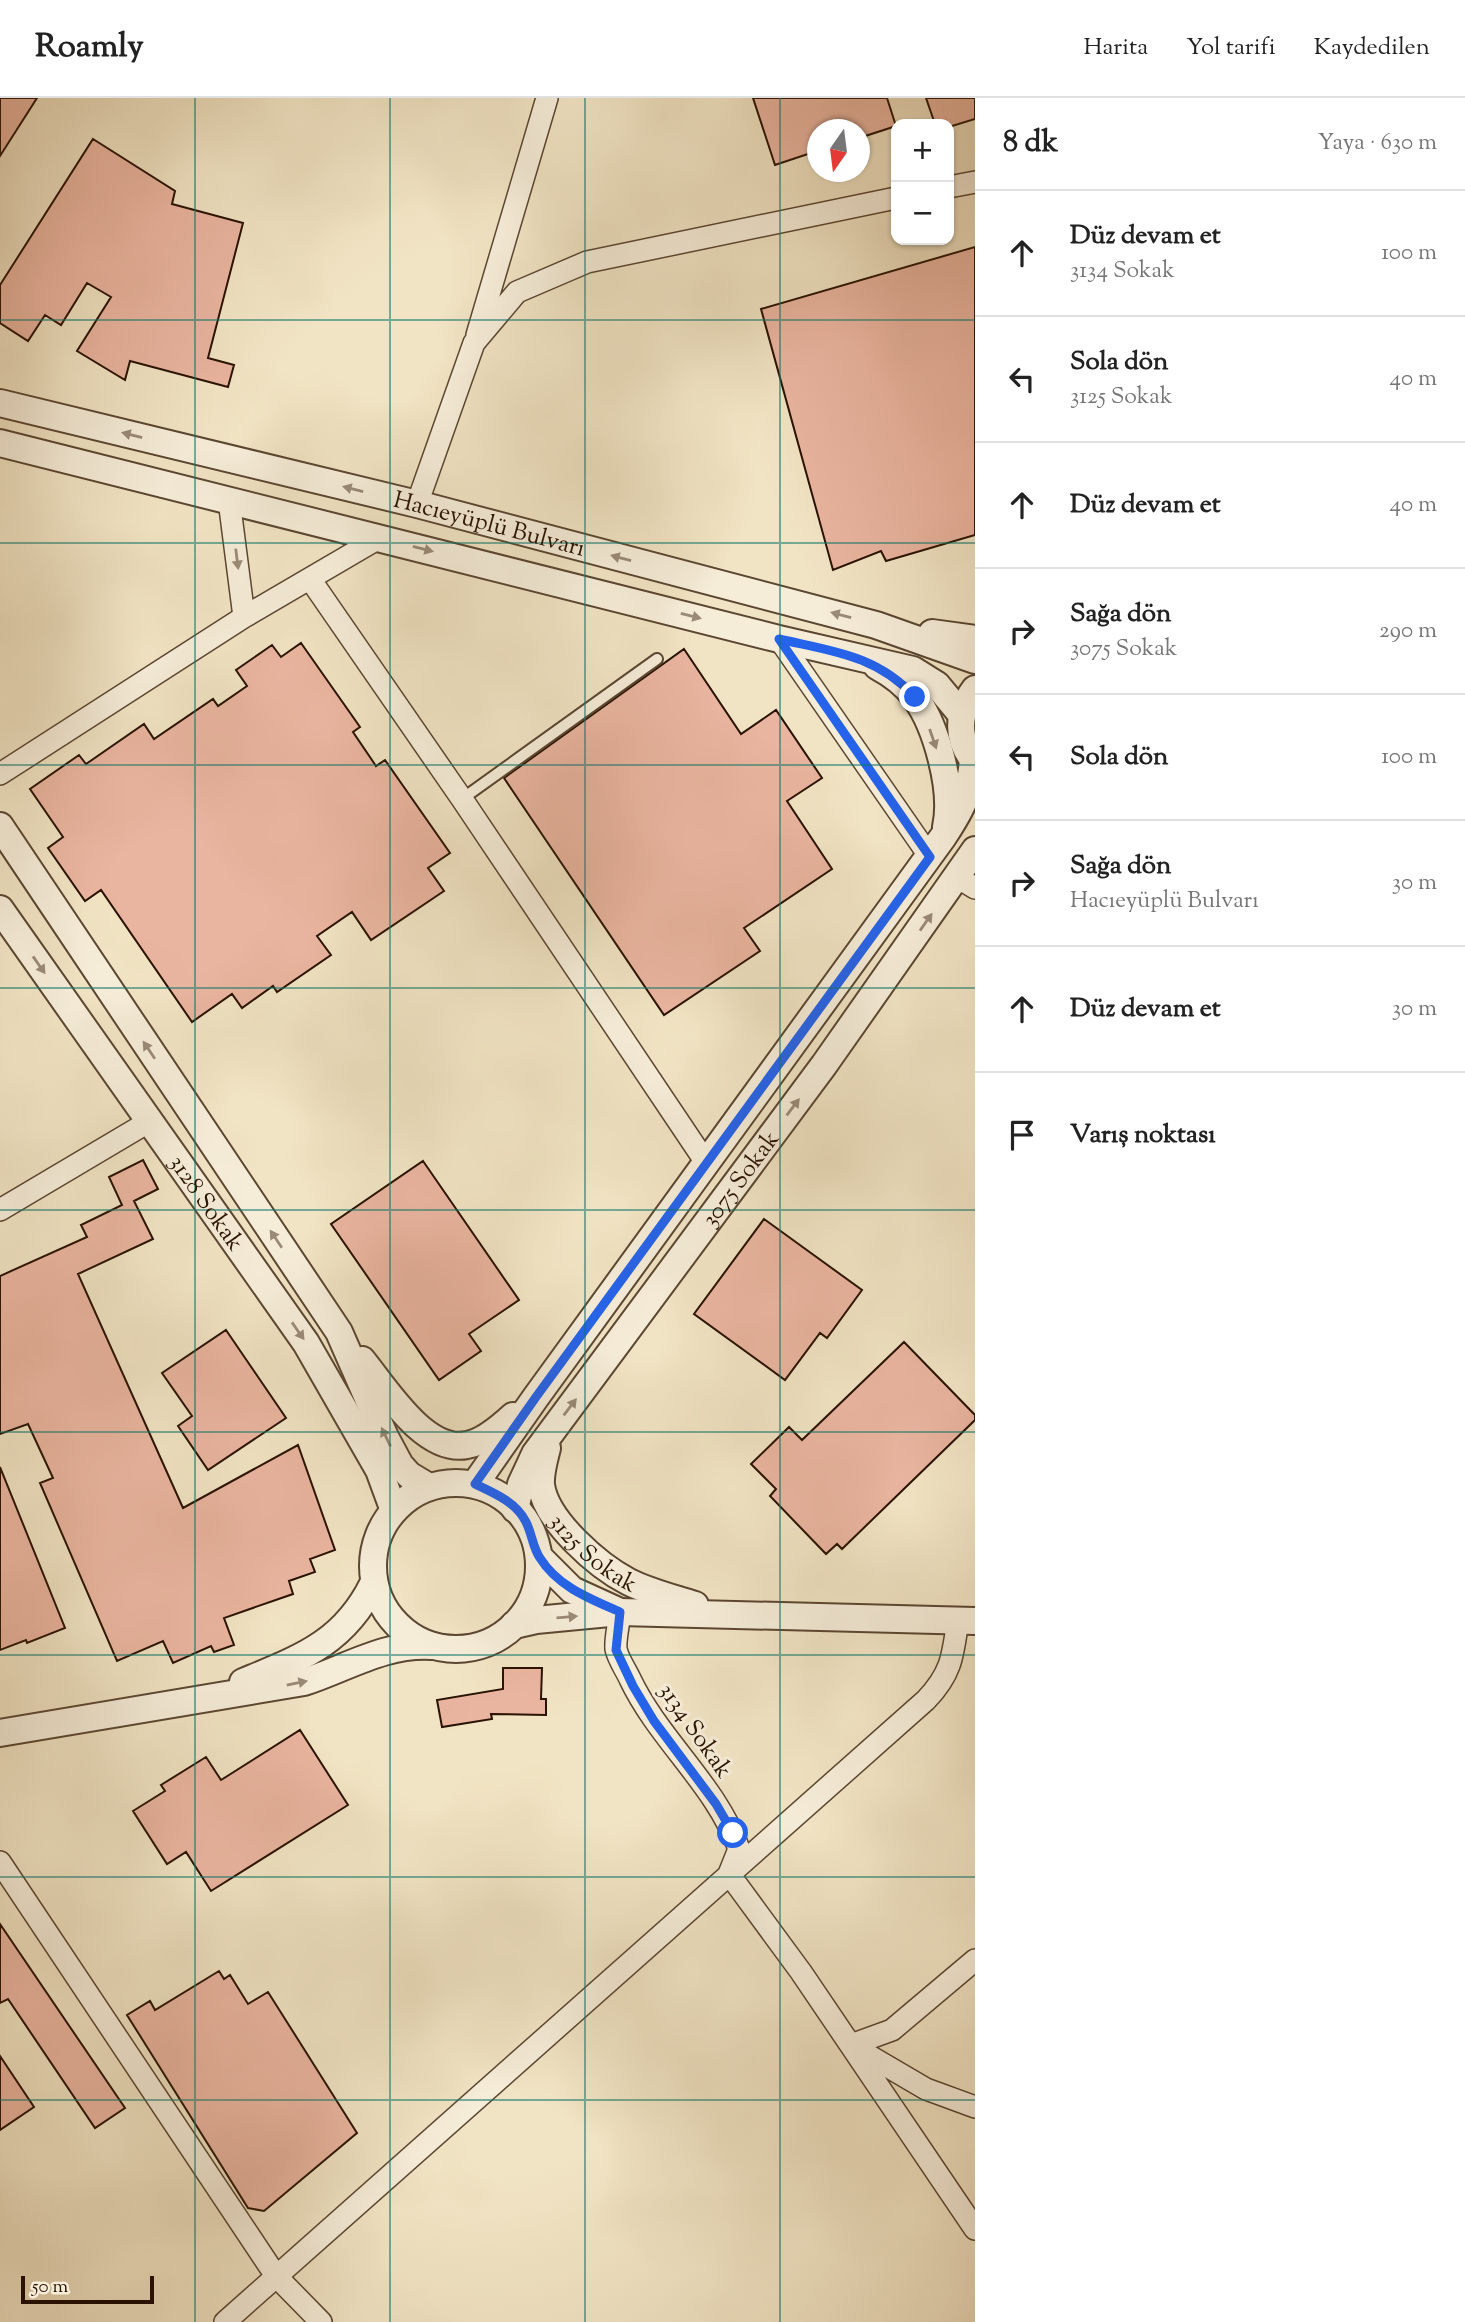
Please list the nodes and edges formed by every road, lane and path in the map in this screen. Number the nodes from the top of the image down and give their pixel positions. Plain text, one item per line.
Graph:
1 (547, 98) edge
2 (975, 182) edge
3 (954, 186) edge
4 (891, 199) edge
5 (474, 343) junction
6 (0, 403) edge
7 (0, 443) edge
8 (229, 500) junction
9 (417, 504) junction
10 (379, 538) junction
11 (310, 579) junction
12 (244, 617) junction
13 (876, 625) junction
14 (779, 639) junction
15 (975, 639) edge
16 (856, 658) junction
17 (657, 659) dead end
18 (975, 660) edge
19 (975, 689) edge
20 (961, 714) junction
21 (974, 762) edge
22 (0, 774) edge
23 (462, 799) junction
24 (0, 826) edge
25 (937, 847) junction
26 (975, 850) edge
27 (966, 883) edge
28 (1, 912) edge
29 (182, 1098) junction
30 (150, 1121) junction
31 (706, 1164) junction
32 (0, 1210) edge
33 (339, 1332) junction
34 (536, 1397) junction
35 (549, 1435) junction
36 (475, 1484) junction
37 (429, 1487) junction
38 (393, 1508) junction
39 (515, 1509) junction
40 (539, 1557) junction
41 (373, 1584) junction
42 (620, 1612) junction
43 (716, 1613) junction
44 (967, 1620) edge
45 (514, 1625) junction
46 (437, 1647) junction
47 (206, 1698) junction
48 (0, 1733) edge
49 (0, 1862) edge
50 (729, 1874) junction
51 (975, 1960) edge
52 (851, 2045) junction
53 (975, 2107) edge
54 (975, 2230) edge
55 (275, 2276) junction
56 (225, 2322) edge
57 (321, 2322) edge

1 - 5 street
2 - 3 street
4 - 5 street
5 - 9 street
9 -> 6 street, Hacıeyüplü Bulvarı
7 - 8 street, Hacıeyüplü Bulvarı
8 - 10 street, Hacıeyüplü Bulvarı
8 -> 12 street
9 - 10 street
13 -> 9 street, Hacıeyüplü Bulvarı
10 - 11 street
10 -> 14 street, Hacıeyüplü Bulvarı
11 - 12 street
11 - 23 street
12 - 22 street
13 - 15 street
13 - 18 street, Hacıeyüplü Bulvarı
14 - 16 street, Hacıeyüplü Bulvarı
14 - 25 street
16 - 20 street, Hacıeyüplü Bulvarı
16 -> 25 street
17 - 23 lane
19 - 20 street
20 - 21 street
21 - 25 street, 3075 Sokak
23 - 31 street
29 -> 24 street, 3128 Sokak
25 - 31 street, 3075 Sokak
26 - 27 street, 3075 Sokak
35 -> 27 street, 3075 Sokak
28 -> 30 street, 3128 Sokak
29 - 30 street
33 -> 29 street, 3128 Sokak
30 - 32 street
30 -> 38 street, 3128 Sokak
31 - 34 street, 3075 Sokak
33 - 34 street, 3128 Sokak
37 -> 33 street, 3128 Sokak
34 - 36 street, 3075 Sokak
35 - 39 street, 3075 Sokak
35 - 43 street, 3125 Sokak
36 - 37 street
36 - 39 street
37 - 38 street
38 - 41 street
39 - 40 street
40 - 42 street, 3125 Sokak
40 - 45 street
41 - 46 street
41 - 47 street
42 - 43 street, 3125 Sokak
45 -> 42 street, 3125 Sokak
42 - 50 street, 3134 Sokak
43 - 44 street, 3125 Sokak
44 - 50 street
45 - 46 street
47 -> 46 street
47 - 48 street
49 - 55 street
50 - 52 street
50 - 55 street
51 - 52 street
52 - 53 street
52 - 54 street
55 - 56 street
55 - 57 street

